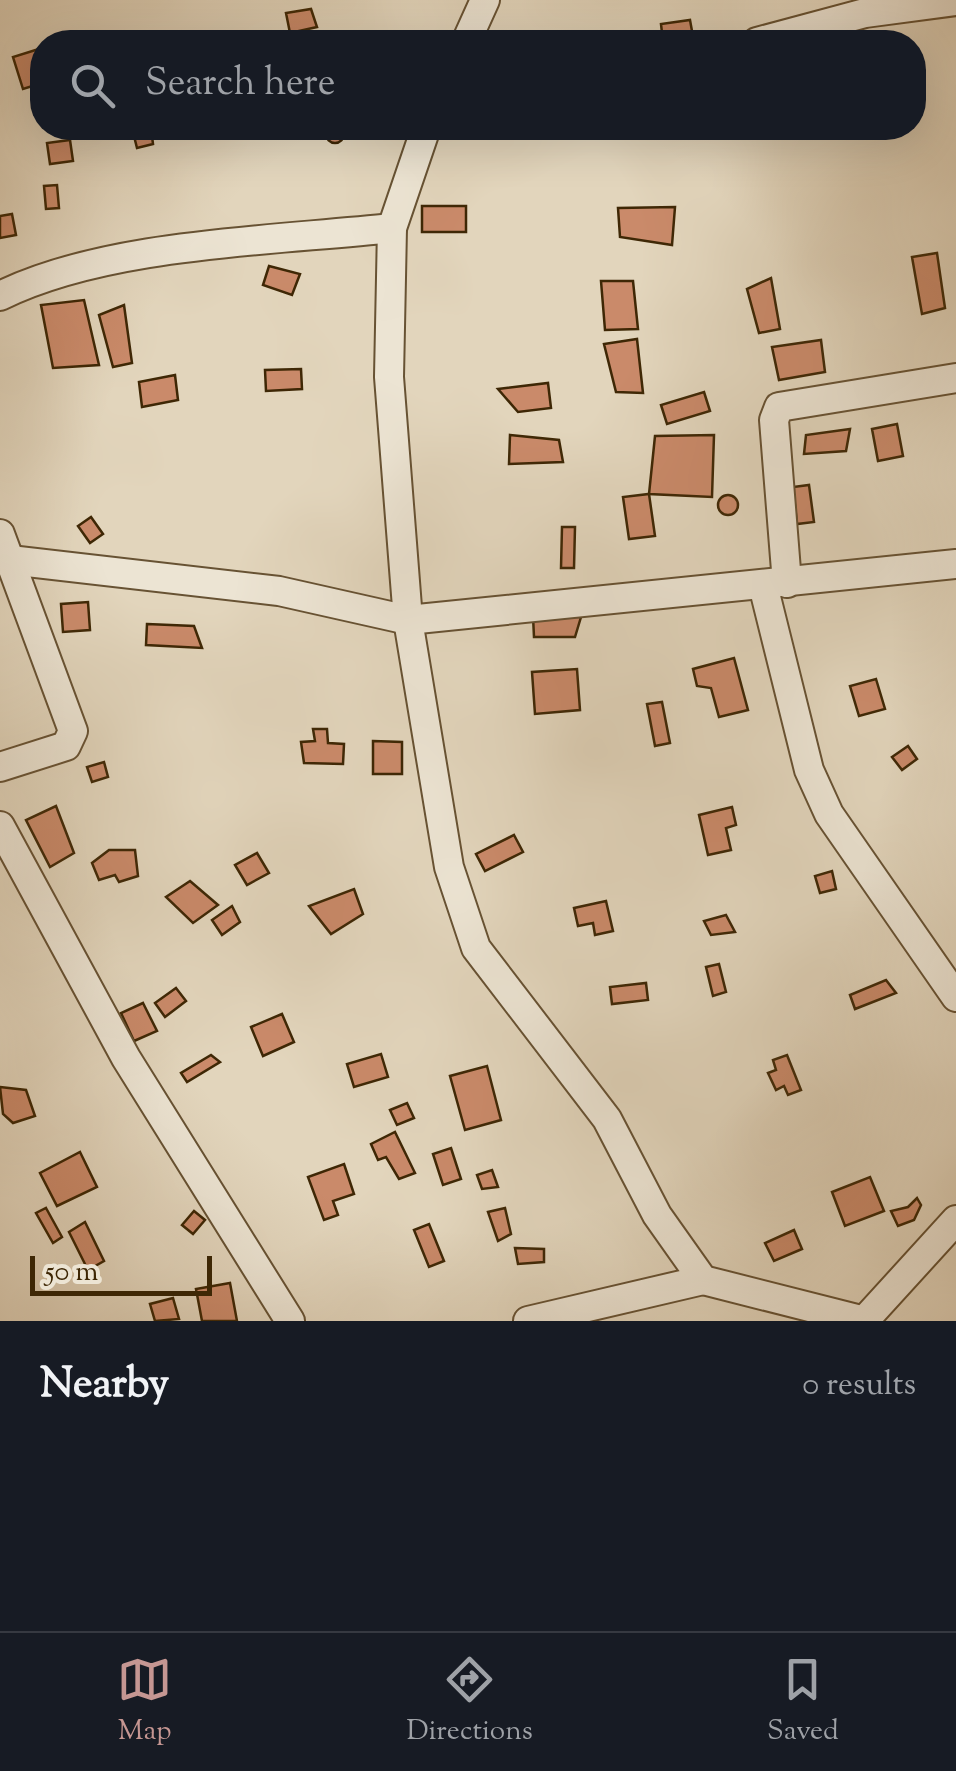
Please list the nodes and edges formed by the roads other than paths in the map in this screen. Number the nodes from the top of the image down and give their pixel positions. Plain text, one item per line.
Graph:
1 (485, 0) edge
2 (956, 1) edge
3 (471, 30) edge
4 (801, 30) edge
5 (422, 140) edge
6 (392, 228) junction
7 (0, 296) edge
8 (956, 378) edge
9 (5, 547) edge
10 (956, 564) edge
11 (775, 584) junction
12 (408, 620) junction
13 (0, 766) edge
14 (0, 826) edge
15 (956, 997) edge
16 (956, 1220) edge
17 (703, 1280) junction
18 (290, 1321) edge
19 (528, 1321) edge
20 (865, 1321) edge

1 - 3 street
2 - 4 street
5 - 6 street
6 - 7 street
6 - 12 street
8 - 11 street
9 - 12 street
9 - 13 street
10 - 11 street
11 - 12 street
11 - 15 street
12 - 17 street
14 - 18 street
16 - 20 street
17 - 19 street
17 - 20 street

